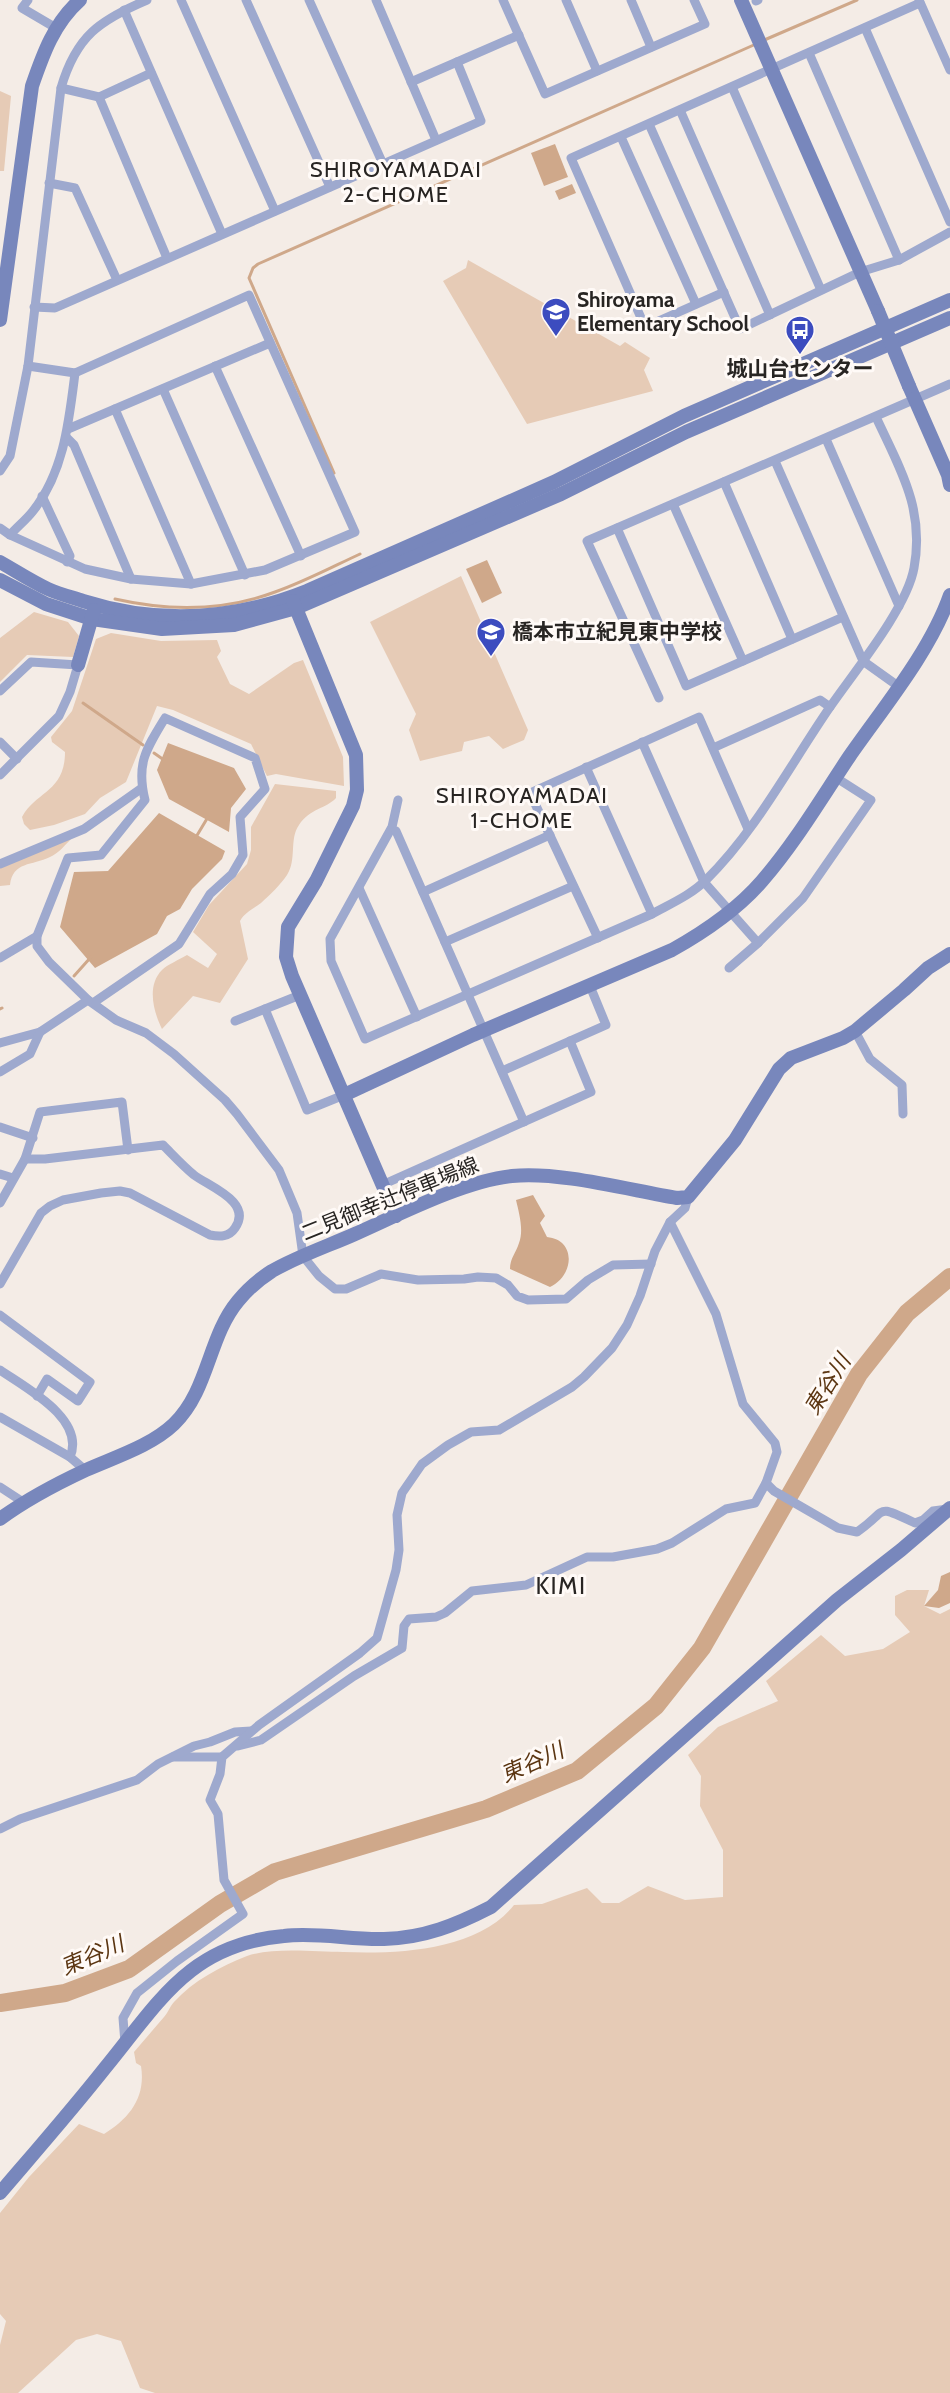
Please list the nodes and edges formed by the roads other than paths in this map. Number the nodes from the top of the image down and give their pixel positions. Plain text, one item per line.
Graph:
1 (28, 0) edge
2 (80, 0) edge
3 (147, 0) edge
4 (181, 0) edge
5 (246, 0) edge
6 (309, 0) edge
7 (376, 0) edge
8 (503, 0) edge
9 (566, 0) edge
10 (631, 0) edge
11 (694, 0) edge
12 (741, 0) edge
13 (920, 1) edge
14 (124, 10) junction
15 (865, 27) junction
16 (56, 28) junction
17 (519, 35) junction
18 (651, 47) junction
19 (809, 53) junction
20 (947, 55) edge
21 (457, 62) junction
22 (771, 70) junction
23 (950, 70) edge
24 (597, 71) junction
25 (151, 74) junction
26 (411, 82) junction
27 (732, 87) junction
28 (61, 88) junction
29 (99, 97) junction
30 (680, 110) junction
31 (649, 124) junction
32 (621, 137) junction
33 (436, 140) junction
34 (382, 164) junction
35 (49, 183) junction
36 (330, 187) junction
37 (275, 211) junction
38 (950, 222) edge
39 (950, 232) edge
40 (222, 234) junction
41 (167, 258) junction
42 (899, 260) junction
43 (860, 272) junction
44 (117, 280) junction
45 (821, 290) junction
46 (724, 292) junction
47 (950, 300) edge
48 (696, 304) junction
49 (34, 307) junction
50 (770, 315) junction
51 (950, 318) edge
52 (0, 321) edge
53 (270, 343) junction
54 (28, 366) junction
55 (215, 366) junction
56 (75, 373) junction
57 (950, 384) edge
58 (163, 389) junction
59 (914, 399) junction
60 (115, 409) junction
61 (876, 417) junction
62 (68, 434) junction
63 (826, 439) junction
64 (775, 461) junction
65 (0, 471) edge
66 (724, 482) junction
67 (950, 484) edge
68 (42, 496) junction
69 (674, 504) junction
70 (0, 528) edge
71 (617, 528) junction
72 (10, 535) junction
73 (301, 556) junction
74 (0, 562) edge
75 (67, 562) junction
76 (244, 574) junction
77 (131, 579) junction
78 (0, 580) edge
79 (191, 584) junction
80 (950, 595) edge
81 (294, 603) junction
82 (95, 605) junction
83 (899, 606) junction
84 (843, 616) junction
85 (92, 619) junction
86 (944, 624) edge
87 (792, 639) junction
88 (743, 661) junction
89 (863, 661) junction
90 (78, 665) junction
91 (898, 686) junction
92 (0, 691) edge
93 (658, 698) dead end
94 (830, 707) junction
95 (0, 741) edge
96 (642, 742) junction
97 (713, 748) junction
98 (17, 759) junction
99 (586, 767) junction
100 (0, 775) edge
101 (835, 777) junction
102 (142, 788) junction
103 (398, 800) dead end
104 (748, 829) junction
105 (396, 831) dead end
106 (550, 836) junction
107 (0, 864) edge
108 (704, 882) junction
109 (573, 886) junction
110 (359, 888) junction
111 (423, 892) junction
112 (731, 912) junction
113 (652, 914) junction
114 (37, 936) junction
115 (597, 938) junction
116 (445, 942) junction
117 (758, 943) junction
118 (950, 954) edge
119 (0, 958) edge
120 (729, 968) dead end
121 (590, 986) junction
122 (300, 994) junction
123 (468, 995) junction
124 (91, 1002) junction
125 (265, 1009) junction
126 (417, 1017) junction
127 (235, 1021) dead end
128 (484, 1031) junction
129 (855, 1031) junction
130 (40, 1032) junction
131 (570, 1041) junction
132 (0, 1043) edge
133 (502, 1071) junction
134 (0, 1072) edge
135 (344, 1095) junction
136 (903, 1114) dead end
137 (524, 1122) junction
138 (0, 1127) edge
139 (33, 1138) junction
140 (128, 1149) junction
141 (25, 1159) junction
142 (0, 1174) edge
143 (13, 1178) junction
144 (382, 1185) junction
145 (688, 1197) junction
146 (0, 1203) edge
147 (396, 1216) junction
148 (670, 1222) junction
149 (303, 1256) junction
150 (651, 1264) junction
151 (0, 1284) edge
152 (0, 1315) edge
153 (0, 1370) edge
154 (37, 1396) junction
155 (0, 1417) edge
156 (70, 1457) junction
157 (86, 1470) junction
158 (766, 1483) junction
159 (0, 1487) edge
160 (23, 1502) junction
161 (949, 1509) edge
162 (0, 1519) edge
163 (251, 1731) junction
164 (236, 1746) junction
165 (173, 1756) junction
166 (222, 1757) junction
167 (0, 1829) edge
168 (125, 2043) junction
169 (0, 2193) edge

1 - 16 street
2 - 16 street
3 - 14 street
4 - 37 street
5 - 36 street
6 - 34 street
7 - 26 street
8 - 17 street
9 - 24 street
10 - 18 street
11 - 18 street
12 - 22 street
13 - 15 street
13 - 20 street
14 - 25 street
14 - 28 street
15 - 19 street
15 - 38 street
16 - 52 street
17 - 21 street
17 - 24 street
18 - 24 street
19 - 22 street
19 - 42 street
20 - 23 street
21 - 26 street
21 - 33 street
22 - 27 street
22 - 43 street
25 - 29 street
25 - 40 street
26 - 33 street
27 - 30 street
27 - 45 street
28 - 29 street
28 - 35 street
29 - 41 street
30 - 31 street
30 - 50 street
31 - 32 street
31 - 46 street
32 - 48 street
32 - 48 street
33 - 34 street
34 - 36 street
35 - 44 street
35 - 49 street
36 - 37 street
37 - 40 street
39 - 42 street
40 - 41 street
41 - 44 street
42 - 43 street
43 - 45 street
43 - 59 street, bridge
44 - 49 street
45 - 50 street
46 - 48 street
46 - 50 street
47 - 81 street
49 - 54 street
51 - 81 street
53 - 55 street
53 - 56 street
53 - 73 street
54 - 56 street
54 - 65 street
55 - 58 street
55 - 73 street
56 - 62 street
57 - 59 street
58 - 60 street
58 - 76 street
59 - 61 street
59 - 67 street
60 - 62 street
60 - 79 street
61 - 63 street
61 - 83 street
62 - 68 street
62 - 77 street
63 - 64 street
63 - 83 street
64 - 66 street
64 - 84 street
66 - 69 street
66 - 87 street
68 - 72 street
68 - 75 street
69 - 71 street
69 - 88 street
70 - 72 street
71 - 88 street
71 - 93 street
72 - 75 street
73 - 76 street
74 - 82 street
75 - 77 street
76 - 79 street
77 - 79 street
78 - 85 street
80 - 86 street
81 - 82 street
81 - 85 street
81 - 122 street
82 - 85 street
83 - 89 street
84 - 87 street
84 - 89 street
85 - 90 street
86 - 91 street
87 - 88 street
89 - 91 street
89 - 94 street
90 - 92 street
90 - 98 street
91 - 101 street
94 - 97 street
94 - 104 street
95 - 98 street
96 - 97 street
96 - 99 street
96 - 108 street
97 - 104 street
98 - 100 street
99 - 106 street
99 - 113 street
101 - 112 street
101 - 117 street
102 - 107 street
102 - 114 street
102 - 124 street
103 - 110 street
104 - 108 street
105 - 111 street
106 - 109 street
106 - 111 street
108 - 112 street
108 - 113 street
109 - 115 street
109 - 116 street
110 - 126 street
110 - 126 street
111 - 116 street
112 - 117 street
112 - 121 street
113 - 115 street
114 - 119 street
114 - 124 street
115 - 123 street
116 - 123 street
117 - 120 street
118 - 129 street
121 - 128 street
121 - 131 street
122 - 125 street
122 - 135 street
123 - 126 street
123 - 128 street
124 - 130 street
124 - 149 street
125 - 127 street
125 - 135 street
128 - 133 street
128 - 135 street
129 - 136 street
129 - 145 street
130 - 132 street
130 - 134 street
131 - 133 street
131 - 137 street
133 - 137 street
135 - 144 street
137 - 144 street
138 - 139 street
139 - 140 street
139 - 141 street
140 - 141 street
140 - 151 street
141 - 143 street
142 - 143 street
143 - 146 street
144 - 147 street
145 - 147 street, 二見御幸辻停車場線
145 - 148 street
147 - 149 street, 二見御幸辻停車場線
148 - 150 street
148 - 158 street
149 - 150 street
149 - 157 street, 二見御幸辻停車場線
150 - 163 street
152 - 154 street
153 - 154 street
154 - 156 street
155 - 156 street
156 - 157 street
157 - 160 street, 二見御幸辻停車場線
158 - 161 street
158 - 164 street
159 - 160 street
160 - 162 street, 二見御幸辻停車場線
161 - 168 street
163 - 164 street
163 - 165 street
164 - 166 street
165 - 166 street
165 - 167 street
166 - 168 street
168 - 169 street

